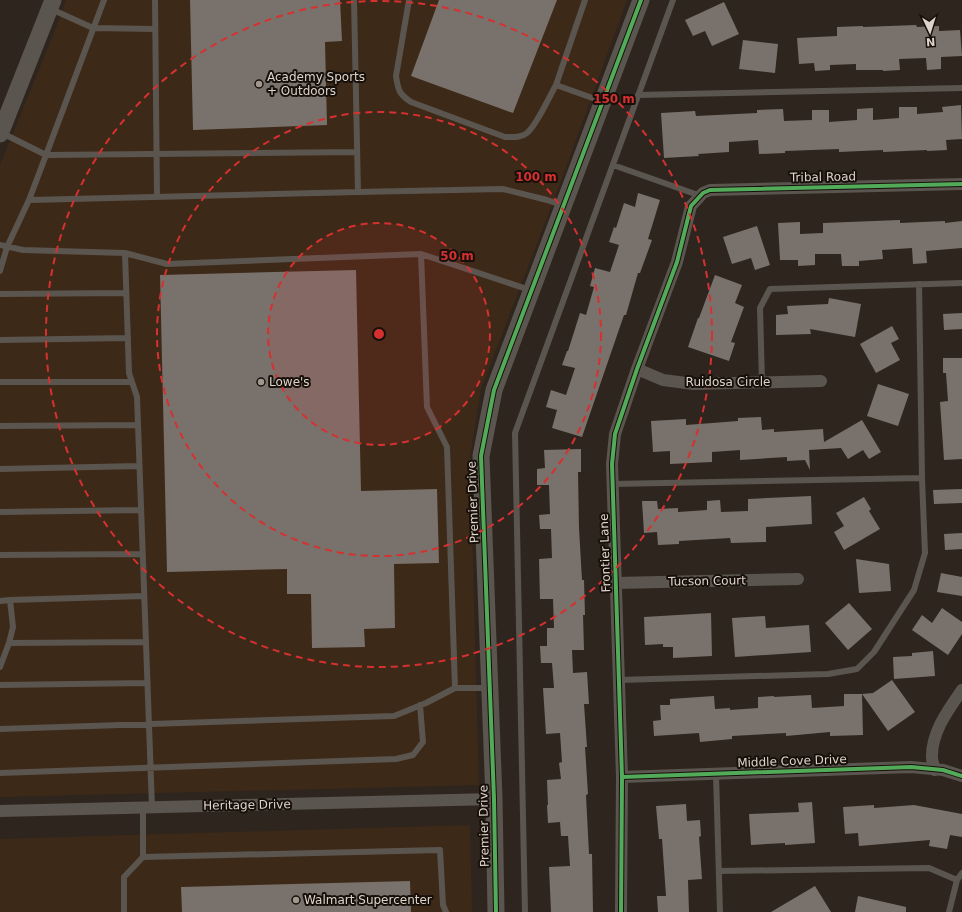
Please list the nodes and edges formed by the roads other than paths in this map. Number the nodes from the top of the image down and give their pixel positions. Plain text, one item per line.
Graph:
1 (104, 0) edge
2 (155, 0) edge
3 (354, 0) edge
4 (409, 0) edge
5 (586, 0) edge
6 (641, 0) edge
7 (673, 0) edge
8 (52, 4) edge
9 (93, 28) junction
10 (155, 29) junction
11 (556, 84) junction
12 (962, 88) edge
13 (638, 95) junction
14 (603, 102) junction
15 (0, 133) edge
16 (358, 152) junction
17 (157, 154) junction
18 (46, 155) junction
19 (612, 165) junction
20 (962, 184) edge
21 (358, 192) junction
22 (701, 196) junction
23 (157, 197) junction
24 (29, 200) junction
25 (564, 206) junction
26 (691, 206) joint
27 (0, 245) edge
28 (7, 247) junction
29 (124, 253) junction
30 (421, 254) junction
31 (0, 271) edge
32 (962, 283) edge
33 (919, 284) junction
34 (531, 291) junction
35 (126, 293) junction
36 (0, 294) edge
37 (128, 338) junction
38 (0, 340) edge
39 (637, 369) junction
40 (821, 381) dead end
41 (0, 382) edge
42 (132, 382) junction
43 (762, 382) junction
44 (138, 425) junction
45 (0, 426) edge
46 (139, 466) junction
47 (0, 469) edge
48 (922, 478) junction
49 (613, 484) junction
50 (141, 510) junction
51 (0, 512) edge
52 (142, 554) junction
53 (0, 555) edge
54 (798, 578) dead end
55 (615, 583) junction
56 (144, 596) junction
57 (10, 600) junction
58 (0, 601) edge
59 (9, 642) junction
60 (146, 642) junction
61 (0, 667) edge
62 (619, 680) junction
63 (147, 683) junction
64 (0, 685) edge
65 (455, 688) junction
66 (490, 688) junction
67 (962, 690) edge
68 (420, 705) junction
69 (149, 724) junction
70 (0, 729) edge
71 (150, 768) junction
72 (935, 770) junction
73 (0, 773) edge
74 (716, 774) junction
75 (962, 776) edge
76 (622, 777) junction
77 (494, 799) junction
78 (147, 807) junction
79 (0, 811) edge
80 (143, 857) junction
81 (719, 871) junction
82 (962, 873) edge
83 (958, 880) junction
84 (124, 912) edge
85 (446, 912) edge
86 (496, 912) edge
87 (525, 912) edge
88 (621, 912) edge
89 (720, 912) edge
90 (949, 912) edge

1 - 9 lane
2 - 10 lane
3 - 16 lane
4 - 11 lane
5 - 11 lane
6 - 14 street, Premier Drive
7 - 13 lane
8 - 9 lane
8 - 15 street
9 - 10 lane
9 - 18 lane
10 - 17 lane
11 - 14 lane
12 - 13 lane
13 - 19 lane
14 - 25 street, Premier Drive
15 - 18 lane
16 - 17 lane
16 - 21 lane
17 - 18 lane
17 - 23 lane
18 - 24 lane
19 - 22 lane
19 - 87 lane
20 - 22 street, Tribal Road
21 - 23 lane
21 - 25 lane
22 - 26 street, Tribal Road
23 - 24 lane
24 - 28 lane
25 - 34 street, Premier Drive
26 - 39 street, Frontier Lane
27 - 28 lane
28 - 29 lane
28 - 31 lane
29 - 30 lane
29 - 35 lane
30 - 34 lane
30 - 65 lane
32 - 33 lane
33 - 43 lane
33 - 48 lane
34 - 66 street, Premier Drive
35 - 36 lane
35 - 37 lane
37 - 38 lane
37 - 42 lane
39 - 43 street, Ruidosa Circle
39 - 49 street, Frontier Lane
40 - 43 street, Ruidosa Circle
41 - 42 lane
42 - 44 lane
44 - 45 lane
44 - 46 lane
46 - 47 lane
46 - 50 lane
48 - 49 lane
48 - 62 lane
49 - 55 street, Frontier Lane
50 - 51 lane
50 - 52 lane
52 - 53 lane
52 - 56 lane
54 - 55 street, Tucson Court
55 - 62 street, Frontier Lane
56 - 57 lane
56 - 60 lane
57 - 58 lane
57 - 59 lane
59 - 60 lane
59 - 61 lane
60 - 63 lane
62 - 76 street, Frontier Lane
63 - 64 lane
63 - 69 lane
65 - 66 lane
65 - 68 lane
66 - 77 street, Premier Drive
67 - 72 street
68 - 69 lane
68 - 71 lane
69 - 70 lane
69 - 71 lane
71 - 73 lane
71 - 78 lane
72 - 74 street, Middle Cove Drive
72 - 75 street, Middle Cove Drive
74 - 76 street, Middle Cove Drive
74 - 81 lane
76 - 88 street, Frontier Lane
77 - 78 street, Heritage Drive
77 - 86 street, Premier Drive
78 - 79 street, Heritage Drive
78 - 80 lane
80 - 84 lane
80 - 85 lane
81 - 83 lane
81 - 89 lane
82 - 83 lane
83 - 90 lane

